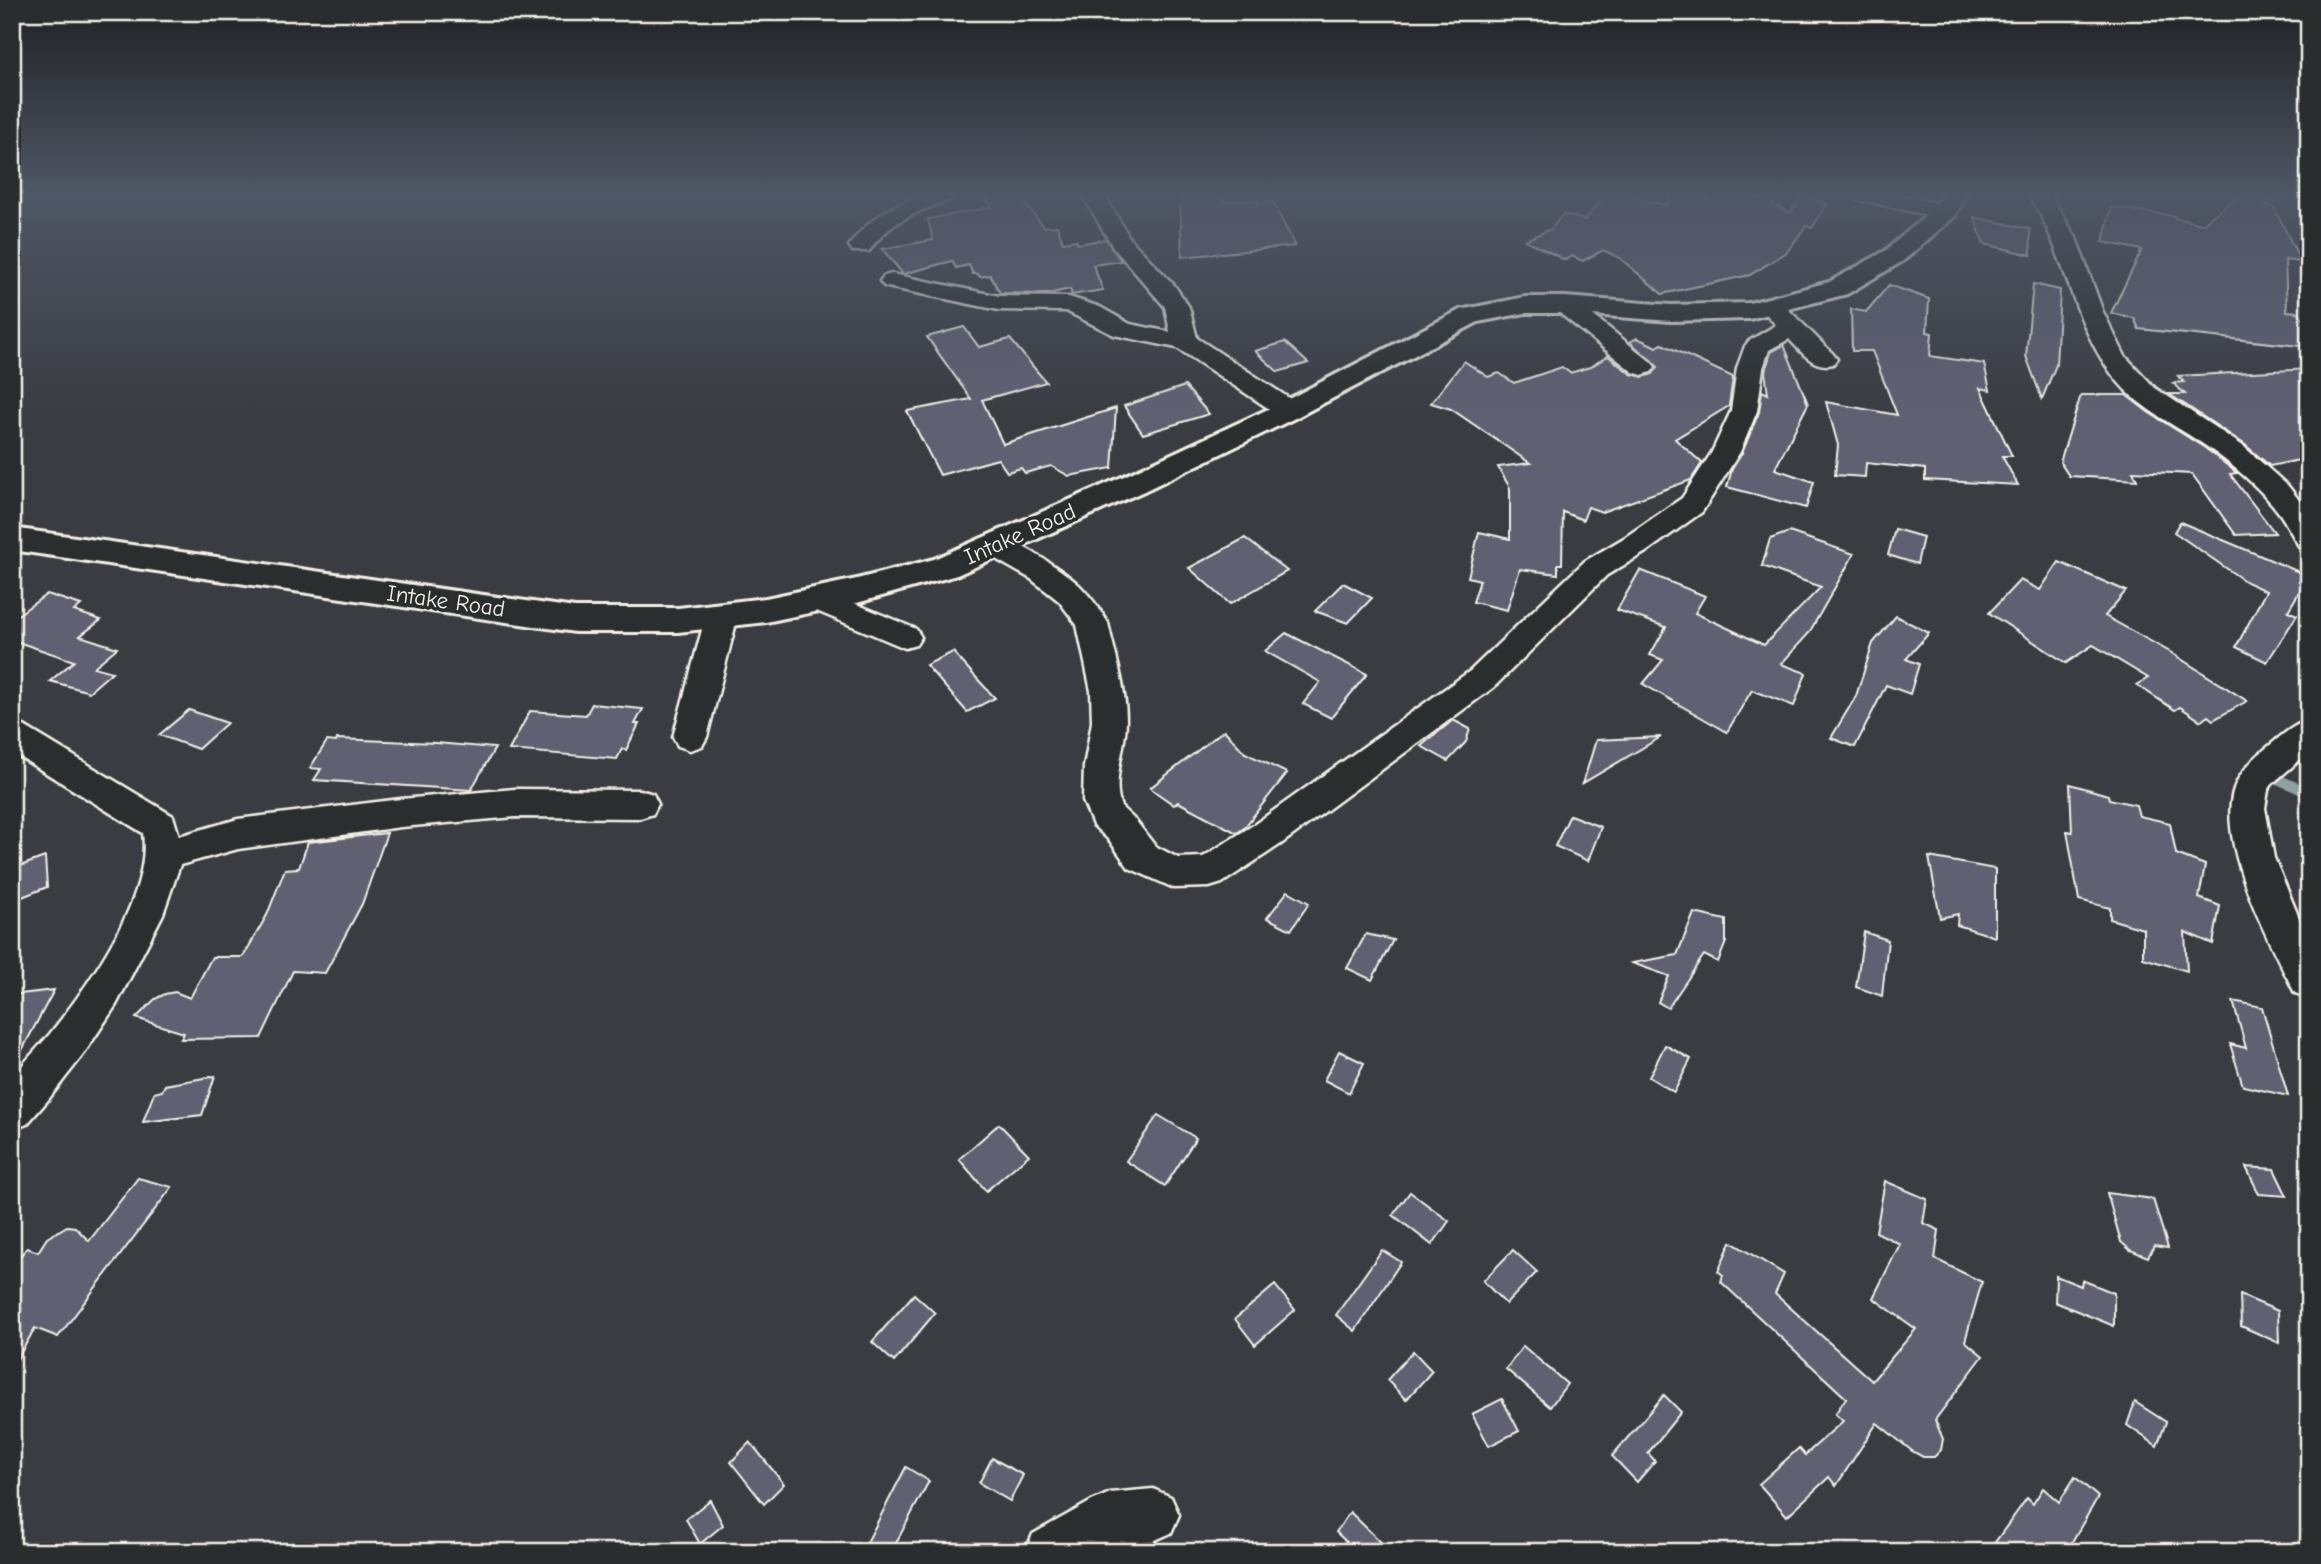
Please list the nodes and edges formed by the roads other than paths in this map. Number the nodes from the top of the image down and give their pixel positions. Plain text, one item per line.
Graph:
1 (1144, 267) edge
2 (1878, 267) edge
3 (2074, 267) edge
4 (892, 281) dead end
5 (1565, 305) junction
6 (1782, 317) junction
7 (1185, 342) junction
8 (1824, 359) dead end
9 (1642, 367) dead end
10 (1289, 410) junction
11 (2300, 510) edge
12 (2309, 539) edge
13 (12, 540) edge
14 (996, 546) junction
15 (818, 599) junction
16 (722, 615) junction
17 (905, 637) dead end
18 (2309, 733) edge
19 (12, 735) edge
20 (690, 737) dead end
21 (640, 804) dead end
22 (163, 855) junction
23 (2309, 981) edge
24 (12, 1110) edge
25 (1153, 1515) dead end
26 (1051, 1552) edge

1 - 7 street
2 - 6 street, Intake Road
3 - 11 street
4 - 7 street
5 - 6 street, Intake Road
5 - 9 street
5 - 10 street, Intake Road
6 - 8 street
6 - 14 street
7 - 10 street
10 - 14 street, Intake Road
11 - 12 street
13 - 16 street, Intake Road
14 - 15 street, Intake Road
15 - 16 street, Intake Road
15 - 17 street
16 - 20 street
18 - 23 street
19 - 22 street
21 - 22 street
22 - 24 street
25 - 26 street

